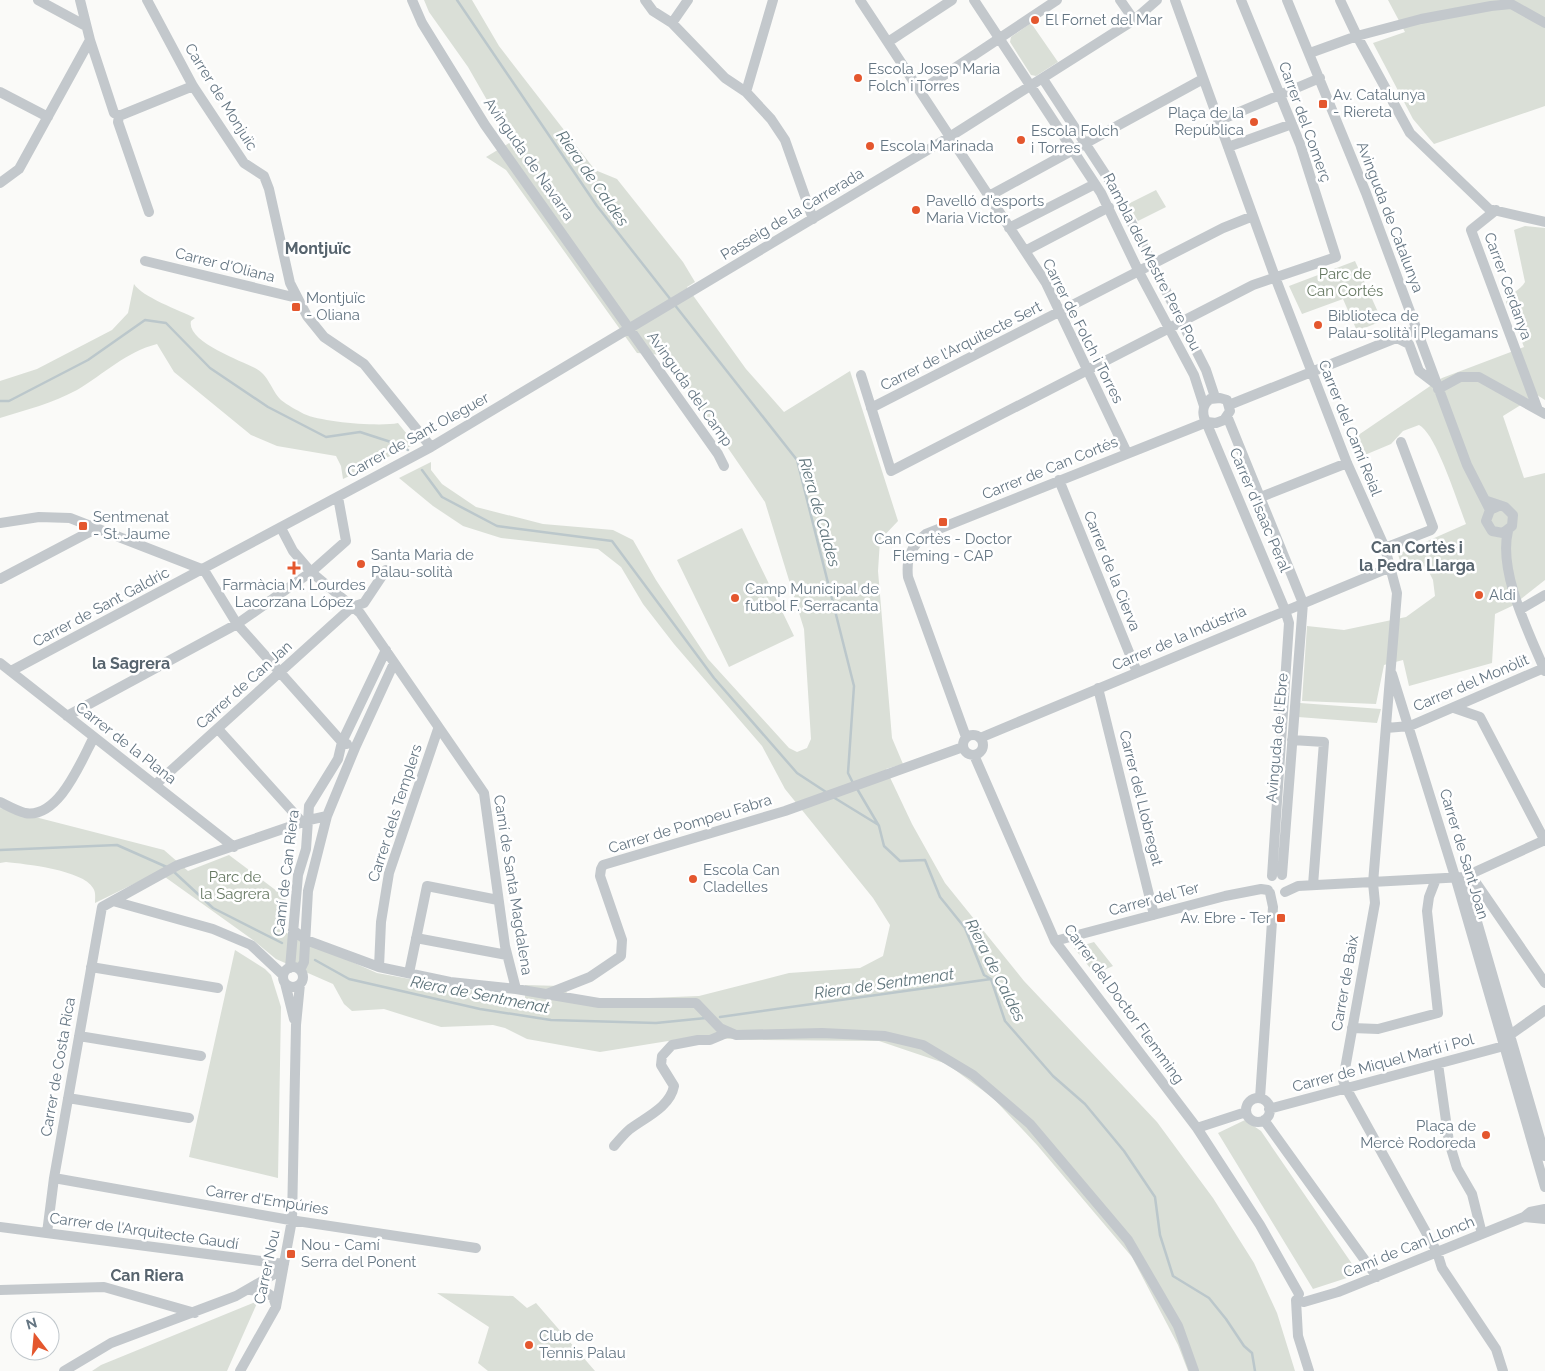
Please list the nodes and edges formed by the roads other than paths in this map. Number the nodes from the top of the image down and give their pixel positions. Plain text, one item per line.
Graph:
1 (38, 0) edge
2 (80, 0) edge
3 (147, 0) edge
4 (412, 0) edge
5 (645, 0) edge
6 (688, 0) edge
7 (773, 0) edge
8 (860, 0) edge
9 (952, 0) edge
10 (974, 0) edge
11 (1057, 0) edge
12 (1120, 0) edge
13 (1157, 0) edge
14 (1175, 0) edge
15 (1241, 0) edge
16 (1287, 0) edge
17 (1340, 0) edge
18 (1134, 20) junction
19 (672, 23) junction
20 (1545, 23) edge
21 (86, 26) junction
22 (1357, 36) junction
23 (1000, 39) junction
24 (90, 40) junction
25 (888, 42) junction
26 (1310, 53) junction
27 (1320, 78) junction
28 (1203, 79) junction
29 (1043, 80) junction
30 (193, 86) junction
31 (1031, 87) junction
32 (920, 91) junction
33 (0, 92) edge
34 (746, 92) junction
35 (1280, 94) junction
36 (119, 116) junction
37 (48, 117) junction
38 (1218, 121) junction
39 (1292, 124) junction
40 (951, 136) junction
41 (1084, 143) junction
42 (1228, 147) junction
43 (1072, 150) junction
44 (0, 184) edge
45 (1095, 184) junction
46 (990, 196) junction
47 (1109, 207) junction
48 (1496, 210) junction
49 (149, 212) dead end
50 (1253, 216) junction
51 (813, 219) junction
52 (1545, 222) edge
53 (1009, 228) junction
54 (1025, 251) junction
55 (145, 261) dead end
56 (1152, 265) junction
57 (1139, 272) junction
58 (1275, 277) junction
59 (297, 298) junction
60 (1408, 309) junction
61 (1060, 312) junction
62 (644, 321) joint
63 (1181, 323) junction
64 (630, 329) junction
65 (1169, 329) junction
66 (1416, 330) junction
67 (1395, 337) junction
68 (1088, 370) junction
69 (1311, 371) junction
70 (861, 375) dead end
71 (1437, 387) junction
72 (1215, 398) junction
73 (1229, 404) junction
74 (1204, 406) junction
75 (871, 408) junction
76 (1542, 412) edge
77 (1227, 416) junction
78 (1207, 422) junction
79 (1401, 442) dead end
80 (431, 447) junction
81 (1127, 453) junction
82 (1347, 463) junction
83 (724, 466) dead end
84 (1059, 480) junction
85 (1261, 497) junction
86 (338, 498) junction
87 (1492, 506) junction
88 (0, 523) edge
89 (97, 528) junction
90 (281, 528) junction
91 (1508, 531) junction
92 (1497, 533) junction
93 (1505, 542) junction
94 (1385, 548) junction
95 (1391, 567) junction
96 (204, 570) junction
97 (386, 570) dead end
98 (312, 572) junction
99 (0, 579) edge
100 (1545, 595) edge
101 (1303, 603) junction
102 (352, 607) junction
103 (1520, 609) junction
104 (1285, 610) junction
105 (238, 624) junction
106 (386, 650) junction
107 (0, 663) edge
108 (394, 663) junction
109 (1544, 669) edge
110 (1391, 671) junction
111 (11, 672) junction
112 (1137, 672) junction
113 (281, 673) junction
114 (1098, 688) junction
115 (1454, 708) junction
116 (67, 716) junction
117 (1410, 726) junction
118 (1386, 728) junction
119 (218, 729) junction
120 (438, 729) junction
121 (94, 737) junction
122 (980, 738) junction
123 (1292, 740) junction
124 (342, 742) junction
125 (965, 742) junction
126 (355, 748) junction
127 (974, 755) junction
128 (155, 785) junction
129 (1, 803) edge
130 (327, 816) junction
131 (305, 821) junction
132 (1545, 840) edge
133 (234, 847) junction
134 (1463, 876) junction
135 (1436, 880) junction
136 (1373, 883) junction
137 (1313, 885) junction
138 (1275, 886) junction
139 (113, 900) junction
140 (498, 900) junction
141 (1154, 915) junction
142 (293, 930) junction
143 (416, 938) junction
144 (306, 940) junction
145 (1055, 941) junction
146 (507, 955) junction
147 (91, 967) junction
148 (379, 967) junction
149 (409, 973) junction
150 (289, 974) junction
151 (300, 984) junction
152 (1545, 984) edge
153 (218, 988) dead end
154 (516, 989) junction
155 (546, 994) junction
156 (1545, 1010) edge
157 (296, 1025) junction
158 (1352, 1028) junction
159 (729, 1032) junction
160 (1510, 1035) junction
161 (79, 1036) junction
162 (1504, 1046) junction
163 (201, 1056) dead end
164 (1438, 1064) junction
165 (1346, 1088) junction
166 (68, 1098) junction
167 (1260, 1098) junction
168 (1269, 1109) junction
169 (1246, 1112) junction
170 (189, 1118) dead end
171 (1264, 1120) junction
172 (1197, 1128) junction
173 (614, 1146) dead end
174 (1545, 1156) edge
175 (54, 1178) junction
176 (1545, 1187) edge
177 (1545, 1209) edge
178 (1524, 1217) junction
179 (1545, 1219) edge
180 (292, 1220) junction
181 (0, 1227) edge
182 (47, 1233) junction
183 (1482, 1234) junction
184 (476, 1248) dead end
185 (1437, 1252) junction
186 (283, 1266) junction
187 (1377, 1277) junction
188 (0, 1290) edge
189 (250, 1290) junction
190 (1300, 1299) junction
191 (276, 1308) junction
192 (195, 1313) junction
193 (64, 1371) edge
194 (240, 1371) edge
195 (1194, 1371) edge
196 (1309, 1371) edge
197 (1503, 1371) edge

1 - 21 street
2 - 21 street
3 - 30 street, Carrer de Monjuïc
4 - 64 street, Avinguda de Navarra
5 - 19 street
6 - 19 street
7 - 34 street
8 - 25 street, Carrer de Folch i Torres
9 - 25 street
10 - 23 street, Rambla del Mestre Pere Pou
11 - 23 street
12 - 18 street
13 - 18 street, Passeig de la Carrerada
14 - 28 street, Carrer del Camí Reial
15 - 35 street, Carrer del Comerç
16 - 26 street, Avinguda de Catalunya
17 - 22 street
18 - 29 street, Passeig de la Carrerada
19 - 34 street
20 - 22 street
21 - 24 street
22 - 26 street
22 - 48 street
23 - 31 street, Rambla del Mestre Pere Pou
23 - 32 street
24 - 36 street
24 - 37 street
25 - 32 street, Carrer de Folch i Torres
26 - 27 street, Avinguda de Catalunya
27 - 35 street
27 - 60 street, Avinguda de Catalunya
28 - 38 street, Carrer del Camí Reial
28 - 41 street
29 - 31 street, Passeig de la Carrerada
29 - 41 street, Rambla del Mestre Pere Pou
30 - 36 street
30 - 59 street, Carrer de Monjuïc
31 - 40 street, Passeig de la Carrerada
31 - 43 street, Rambla del Mestre Pere Pou
32 - 40 street, Carrer de Folch i Torres
33 - 37 street
34 - 51 street
35 - 38 street
35 - 39 street, Carrer del Comerç
36 - 49 street
37 - 44 street
38 - 42 street, Carrer del Camí Reial
39 - 42 street
39 - 58 street, Carrer del Comerç
40 - 46 street, Carrer de Folch i Torres
40 - 51 street, Passeig de la Carrerada
41 - 43 street
41 - 56 street, Rambla del Mestre Pere Pou
42 - 50 street, Carrer del Camí Reial
43 - 45 street, Rambla del Mestre Pere Pou
43 - 46 street
45 - 47 street, Rambla del Mestre Pere Pou
45 - 53 street
46 - 53 street, Carrer de Folch i Torres
47 - 54 street
47 - 57 street, Rambla del Mestre Pere Pou
48 - 52 street
48 - 76 street, Carrer Cerdanya
50 - 56 street, Carrer de l'Arquitecte Sert
50 - 58 street, Carrer del Camí Reial
51 - 62 street, Passeig de la Carrerada
53 - 54 street, Carrer de Folch i Torres
54 - 61 street, Carrer de Folch i Torres
55 - 59 street, Carrer d'Oliana
56 - 57 street, Carrer de l'Arquitecte Sert
56 - 63 street, Rambla del Mestre Pere Pou
57 - 61 street, Carrer de l'Arquitecte Sert
57 - 65 street, Rambla del Mestre Pere Pou
58 - 63 street
58 - 69 street, Carrer del Camí Reial
59 - 80 street, Carrer de Monjuïc
60 - 66 street, Avinguda de Catalunya
60 - 67 street
61 - 68 street, Carrer de Folch i Torres
61 - 75 street, Carrer de l'Arquitecte Sert
62 - 64 street, Carrer de Sant Oleguer
63 - 65 street
63 - 72 street, Rambla del Mestre Pere Pou
64 - 80 street, Carrer de Sant Oleguer
64 - 83 street, Avinguda del Camp
65 - 68 street
65 - 74 street, Rambla del Mestre Pere Pou
66 - 67 street
66 - 71 street, Avinguda de Catalunya
67 - 69 street
67 - 71 street
68 - 75 street
68 - 81 street, Carrer de Folch i Torres
69 - 73 street
69 - 82 street, Carrer del Camí Reial
70 - 75 street
71 - 76 street
71 - 87 street, Avinguda de Catalunya
72 - 73 street
72 - 74 street
73 - 77 street
74 - 78 street
77 - 78 street
77 - 85 street, Carrer d'Isaac Peral
78 - 81 street, Carrer de Can Cortés
78 - 104 street, Carrer d'Isaac Peral
79 - 94 street
80 - 86 street, Carrer de Sant Oleguer
81 - 84 street, Carrer de Can Cortés
82 - 85 street
82 - 94 street, Carrer del Camí Reial
84 - 112 street, Carrer de la Cierva
84 - 125 street, Carrer de Can Cortés
85 - 101 street, Carrer d'Isaac Peral
86 - 90 street, Carrer de Sant Oleguer
86 - 98 street
87 - 91 street
87 - 92 street
88 - 89 street
89 - 96 street
89 - 99 street
90 - 96 street, Carrer de Sant Oleguer
90 - 98 street, Camí de Santa Magdalena
91 - 92 street
91 - 93 street
92 - 93 street
93 - 103 street
94 - 95 street, Carrer del Camí Reial
95 - 101 street, Carrer de la Indústria
95 - 110 street, Carrer del Camí Reial
96 - 105 street
96 - 111 street, Carrer de Sant Galdric
97 - 102 street, Carrer de Can Jan
98 - 102 street, Camí de Santa Magdalena
98 - 105 street
100 - 103 street
101 - 104 street, Carrer de la Indústria
101 - 123 street, Avinguda de l'Ebre
102 - 106 street, Camí de Santa Magdalena
102 - 113 street, Carrer de Can Jan
103 - 109 street
104 - 112 street, Carrer de la Indústria
104 - 138 street, Avinguda de l'Ebre
105 - 113 street
105 - 116 street
106 - 108 street, Camí de Santa Magdalena
106 - 124 street, Camí de Can Riera
107 - 111 street, Carrer de la Plana
108 - 120 street, Camí de Santa Magdalena
108 - 126 street, Camí de Can Riera
109 - 115 street, Carrer del Monòlit
110 - 117 street, Carrer de Sant Joan
110 - 118 street, Carrer del Camí Reial
111 - 116 street, Carrer de la Plana
112 - 114 street, Carrer de la Indústria
113 - 119 street, Carrer de Can Jan
113 - 124 street
114 - 122 street, Carrer de la Indústria
114 - 141 street, Carrer del Llobregat
115 - 117 street, Carrer del Monòlit
115 - 132 street
116 - 121 street, Carrer de la Plana
117 - 118 street, Carrer del Monòlit
117 - 134 street, Carrer de Sant Joan
118 - 136 street, Carrer del Camí Reial
119 - 128 street, Carrer de Can Jan
119 - 131 street
120 - 140 street, Camí de Santa Magdalena
120 - 148 street, Carrer dels Templers
121 - 128 street, Carrer de la Plana
121 - 129 street
122 - 125 street
122 - 127 street
123 - 137 street
123 - 138 street, Avinguda de l'Ebre
124 - 126 street
124 - 131 street, Camí de Can Riera
125 - 127 street
125 - 155 street, Carrer de Pompeu Fabra
126 - 130 street, Camí de Can Riera
127 - 145 street, Carrer del Doctor Flemming
128 - 133 street, Carrer de la Plana
130 - 131 street
130 - 144 street, Camí de Can Riera
131 - 133 street
131 - 142 street, Camí de Can Riera
132 - 134 street
133 - 139 street
134 - 135 street
134 - 152 street
134 - 160 street, Carrer de Sant Joan
134 - 162 street, Carrer de Sant Joan
135 - 136 street
135 - 158 street
136 - 137 street
136 - 158 street, Carrer de Baix
137 - 138 street
138 - 141 street, Carrer del Ter
138 - 167 street, Avinguda de l'Ebre
139 - 147 street, Carrer de Costa Rica
139 - 150 street
140 - 143 street
140 - 146 street, Camí de Santa Magdalena
141 - 145 street, Carrer del Ter
142 - 144 street
142 - 150 street, Camí de Can Riera
143 - 146 street
143 - 149 street
144 - 148 street
144 - 150 street, Camí de Can Riera
145 - 172 street, Carrer del Doctor Flemming
146 - 154 street, Camí de Santa Magdalena
147 - 153 street
147 - 161 street, Carrer de Costa Rica
148 - 149 street
149 - 154 street
150 - 151 street
150 - 151 street, Camí de Can Riera
150 - 157 street, Camí de Can Riera
151 - 157 street, Camí de Can Riera
154 - 155 street
155 - 159 street
156 - 160 street
157 - 180 street, Camí de Can Riera
158 - 165 street, Carrer de Baix
159 - 173 street
159 - 195 street
160 - 162 street
160 - 174 street, Carrer de Sant Joan
161 - 163 street
161 - 166 street, Carrer de Costa Rica
162 - 164 street, Carrer de Miquel Martí i Pol
162 - 176 street, Carrer de Sant Joan
164 - 165 street, Carrer de Miquel Martí i Pol
164 - 183 street
165 - 168 street, Carrer de Miquel Martí i Pol
165 - 185 street
166 - 170 street
166 - 175 street, Carrer de Costa Rica
167 - 168 street
167 - 169 street
168 - 171 street
169 - 171 street
169 - 172 street
171 - 187 street
172 - 190 street, Carrer del Doctor Flemming
175 - 180 street, Carrer d'Empúries
175 - 182 street, Carrer de Costa Rica
177 - 178 street, Camí de Can Llonch
178 - 179 street, Camí de Can Llonch
178 - 183 street, Camí de Can Llonch
180 - 184 street, Carrer d'Empúries
180 - 186 street, Carrer Nou
181 - 182 street, Carrer de l'Arquitecte Gaudí
182 - 186 street, Carrer de l'Arquitecte Gaudí
183 - 185 street, Camí de Can Llonch
185 - 187 street, Camí de Can Llonch
185 - 197 street
186 - 189 street
186 - 191 street, Carrer Nou
187 - 190 street, Camí de Can Llonch
188 - 192 street
189 - 191 street
189 - 192 street
190 - 196 street
191 - 194 street, Carrer Nou
192 - 193 street

